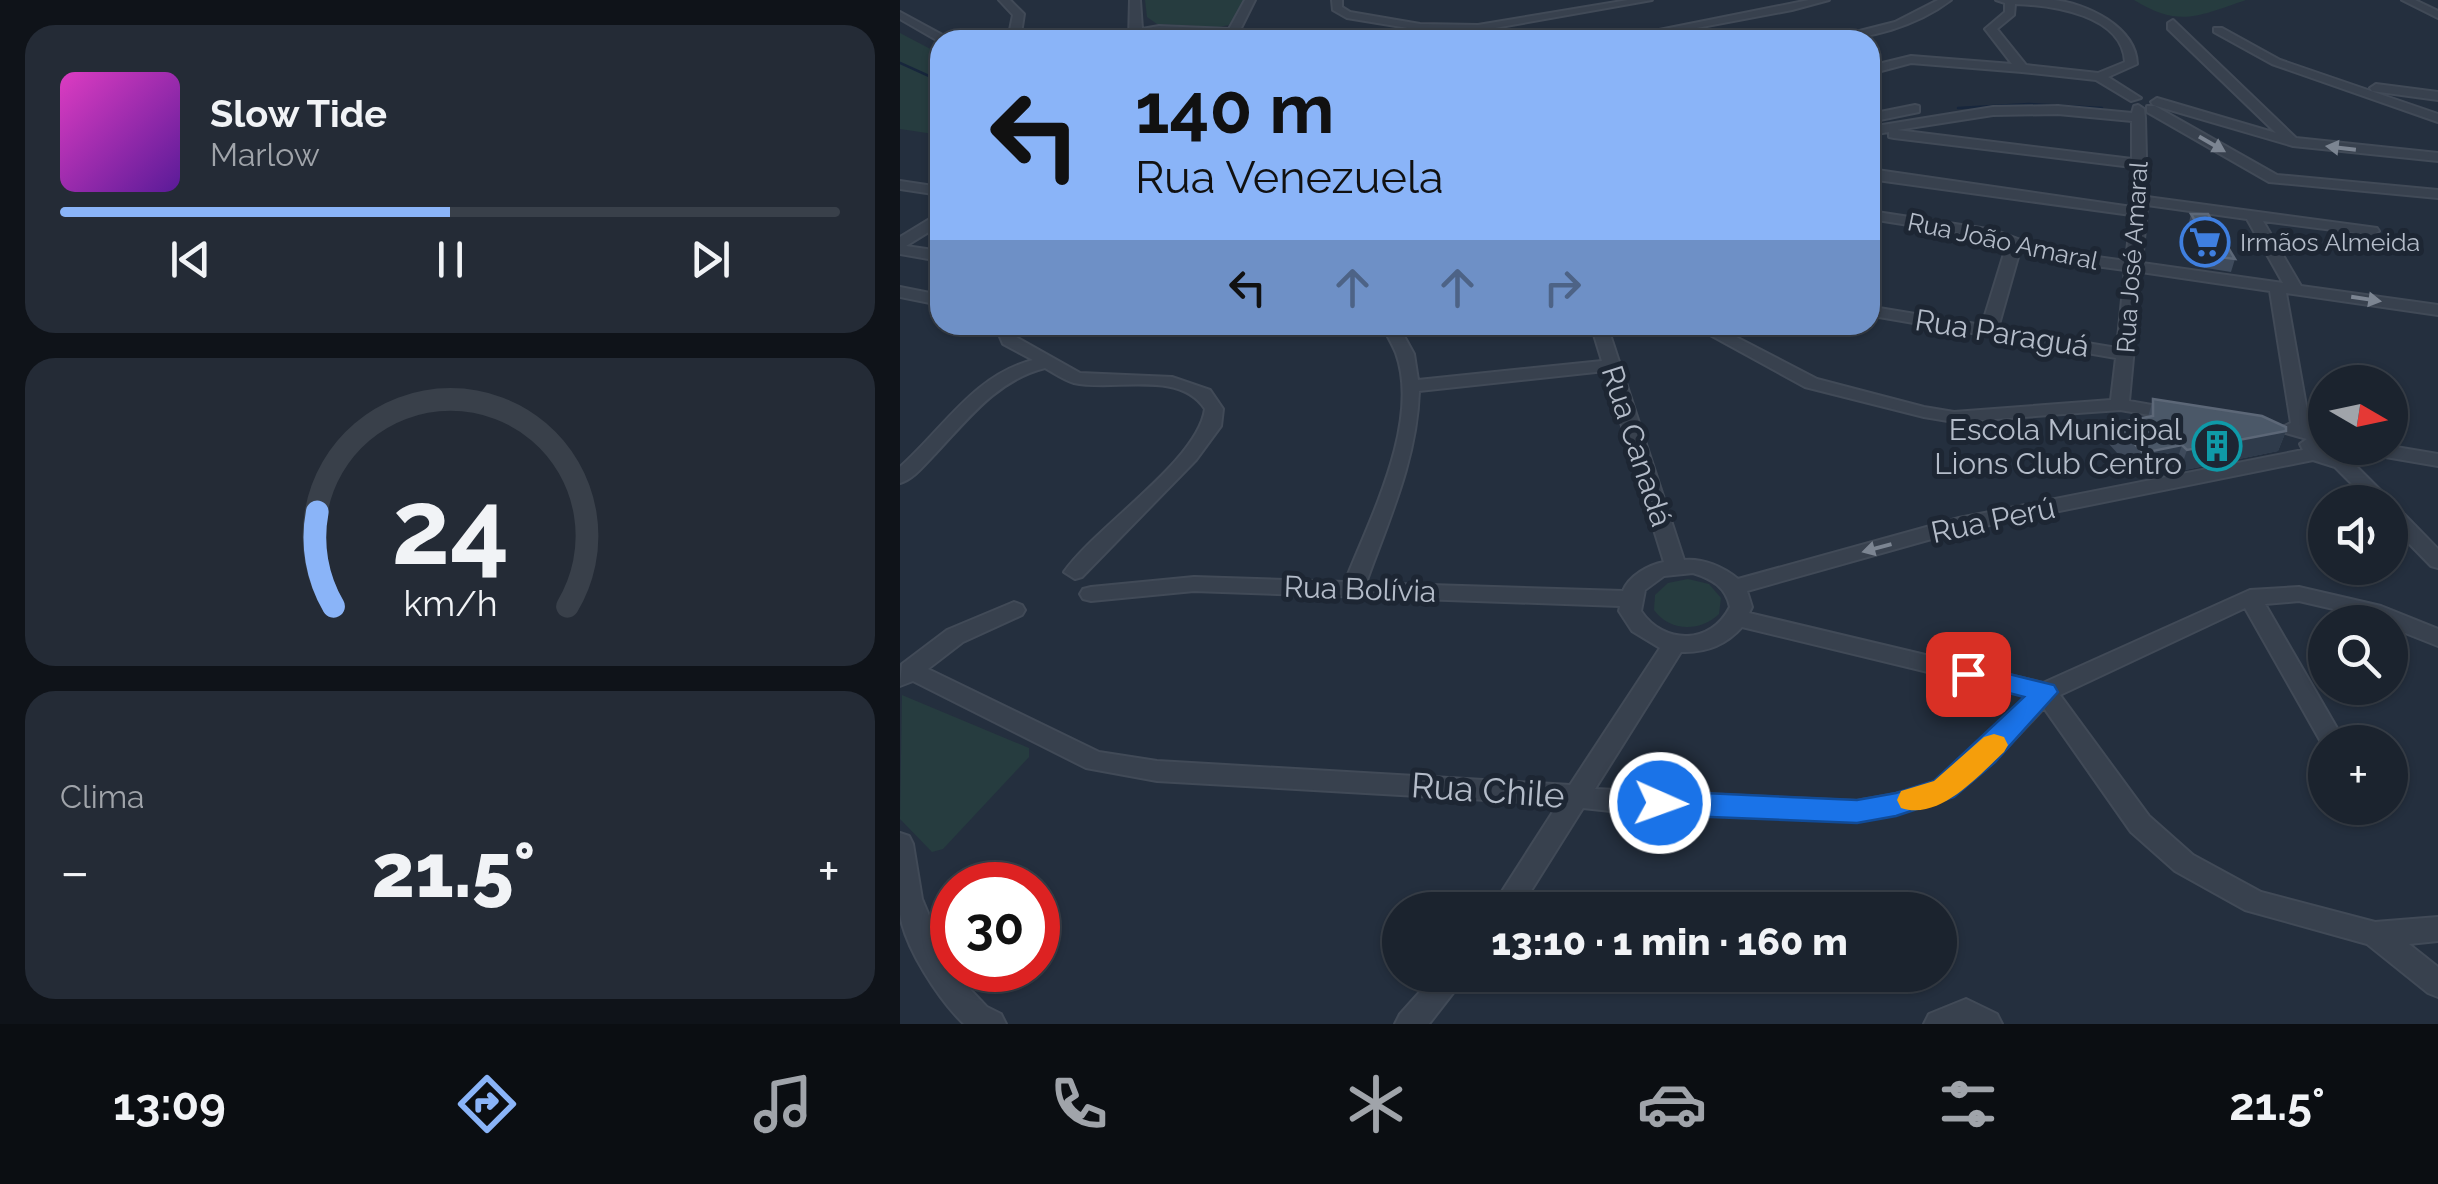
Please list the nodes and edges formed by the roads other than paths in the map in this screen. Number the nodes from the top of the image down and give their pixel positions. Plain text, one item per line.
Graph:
1 (1004, 0) edge
2 (1135, 0) edge
3 (1250, 0) edge
4 (1338, 0) edge
5 (1647, 0) edge
6 (1805, 0) edge
7 (1824, 0) edge
8 (1946, 0) edge
9 (2001, 0) edge
10 (2010, 0) edge
11 (2413, 1) edge
12 (1781, 4) edge
13 (900, 14) edge
14 (2438, 15) edge
15 (1138, 21) junction
16 (2173, 23) dead end
17 (1016, 30) edge
18 (1136, 30) edge
19 (1158, 30) edge
20 (1235, 30) edge
21 (1669, 30) edge
22 (1873, 30) edge
23 (2218, 30) dead end
24 (930, 32) edge
25 (1880, 66) edge
26 (2022, 68) junction
27 (2100, 77) junction
28 (2322, 77) junction
29 (2438, 96) edge
30 (2141, 107) junction
31 (2438, 118) edge
32 (1880, 126) edge
33 (1880, 128) edge
34 (2293, 142) junction
35 (2438, 158) edge
36 (2140, 164) junction
37 (1880, 175) edge
38 (900, 185) edge
39 (930, 190) edge
40 (2438, 194) edge
41 (2139, 206) junction
42 (2253, 216) junction
43 (1880, 217) edge
44 (930, 225) edge
45 (2372, 231) dead end
46 (2014, 245) junction
47 (900, 246) edge
48 (930, 254) edge
49 (2135, 267) junction
50 (2286, 288) junction
51 (900, 292) edge
52 (930, 298) edge
53 (2438, 310) edge
54 (1880, 313) dead end
55 (1989, 330) junction
56 (1007, 335) edge
57 (1395, 335) edge
58 (1601, 335) edge
59 (1719, 335) edge
60 (2125, 354) junction
61 (1051, 361) junction
62 (1610, 365) junction
63 (1414, 386) junction
64 (2120, 405) junction
65 (2191, 416) edge
66 (2301, 428) junction
67 (2308, 433) edge
68 (2308, 440) edge
69 (2308, 447) edge
70 (2408, 455) edge
71 (2438, 460) edge
72 (2351, 465) edge
73 (900, 477) edge
74 (2367, 485) edge
75 (2408, 531) edge
76 (2438, 562) edge
77 (1676, 566) junction
78 (1075, 572) dead end
79 (1734, 587) junction
80 (1352, 588) junction
81 (1091, 594) dead end
82 (2250, 597) junction
83 (1630, 600) junction
84 (1014, 610) dead end
85 (1738, 618) junction
86 (2438, 638) edge
87 (1674, 644) junction
88 (905, 674) edge
89 (2045, 692) junction
90 (2323, 725) edge
91 (1574, 796) junction
92 (900, 844) edge
93 (902, 885) edge
94 (1515, 892) edge
95 (2438, 929) edge
96 (2376, 934) junction
97 (2438, 984) edge
98 (1439, 992) edge
99 (991, 1024) edge
100 (1410, 1024) edge
101 (1939, 1024) edge
102 (1987, 1024) edge

1 - 17 street
2 - 15 street
3 - 20 street
4 - 5 street
6 - 12 street
7 - 12 street
8 - 22 street
9 - 10 street
10 - 26 street
10 - 27 street
11 - 14 street
12 - 21 street
13 - 24 street
15 - 18 street
15 - 19 street
16 - 34 street
23 - 28 street
25 - 26 street
26 - 27 street
27 - 30 street
28 - 29 street
28 - 31 street
30 - 32 street
30 - 34 street
30 - 36 street, Rua José Amaral
30 -> 40 street
33 - 36 street
35 -> 34 street
36 - 41 street, Rua José Amaral
37 - 41 street
38 - 39 street
41 - 42 street
41 - 49 street, Rua José Amaral
42 - 45 street
42 - 50 street
43 - 46 street, Rua João Amaral
44 - 47 street
46 - 49 street, Rua João Amaral
46 - 55 street
47 - 48 street
49 - 50 street, Rua João Amaral
49 - 60 street, Rua José Amaral
50 -> 53 street, Rua João Amaral
50 - 66 street
51 - 52 street
54 - 55 street, Rua Paraguá
55 - 60 street, Rua Paraguá
56 - 61 street
57 - 63 street
58 - 62 street, Rua Canadá
59 - 64 street
60 - 64 street, Rua José Amaral
61 - 73 street
61 - 78 street
62 - 63 street
62 - 77 street, Rua Canadá
63 - 80 street
64 - 65 street
66 - 67 street
66 - 68 street
69 -> 79 street, Rua Perú
70 - 71 street
72 - 74 street
75 - 76 street
77 - 79 street
77 - 83 street
79 - 85 street
80 - 81 street, Rua Bolívia
80 - 83 street, Rua Bolívia
82 - 86 street
82 - 89 street
82 - 90 street
83 - 87 street
84 - 88 street
85 - 87 street
85 - 89 street
87 - 91 street
88 - 91 street, Rua Chile
89 - 91 street, Rua Chile
89 - 96 street
91 - 94 street
92 - 93 street
93 - 99 street
95 - 96 street
96 - 97 street
98 - 100 street
101 - 102 street

